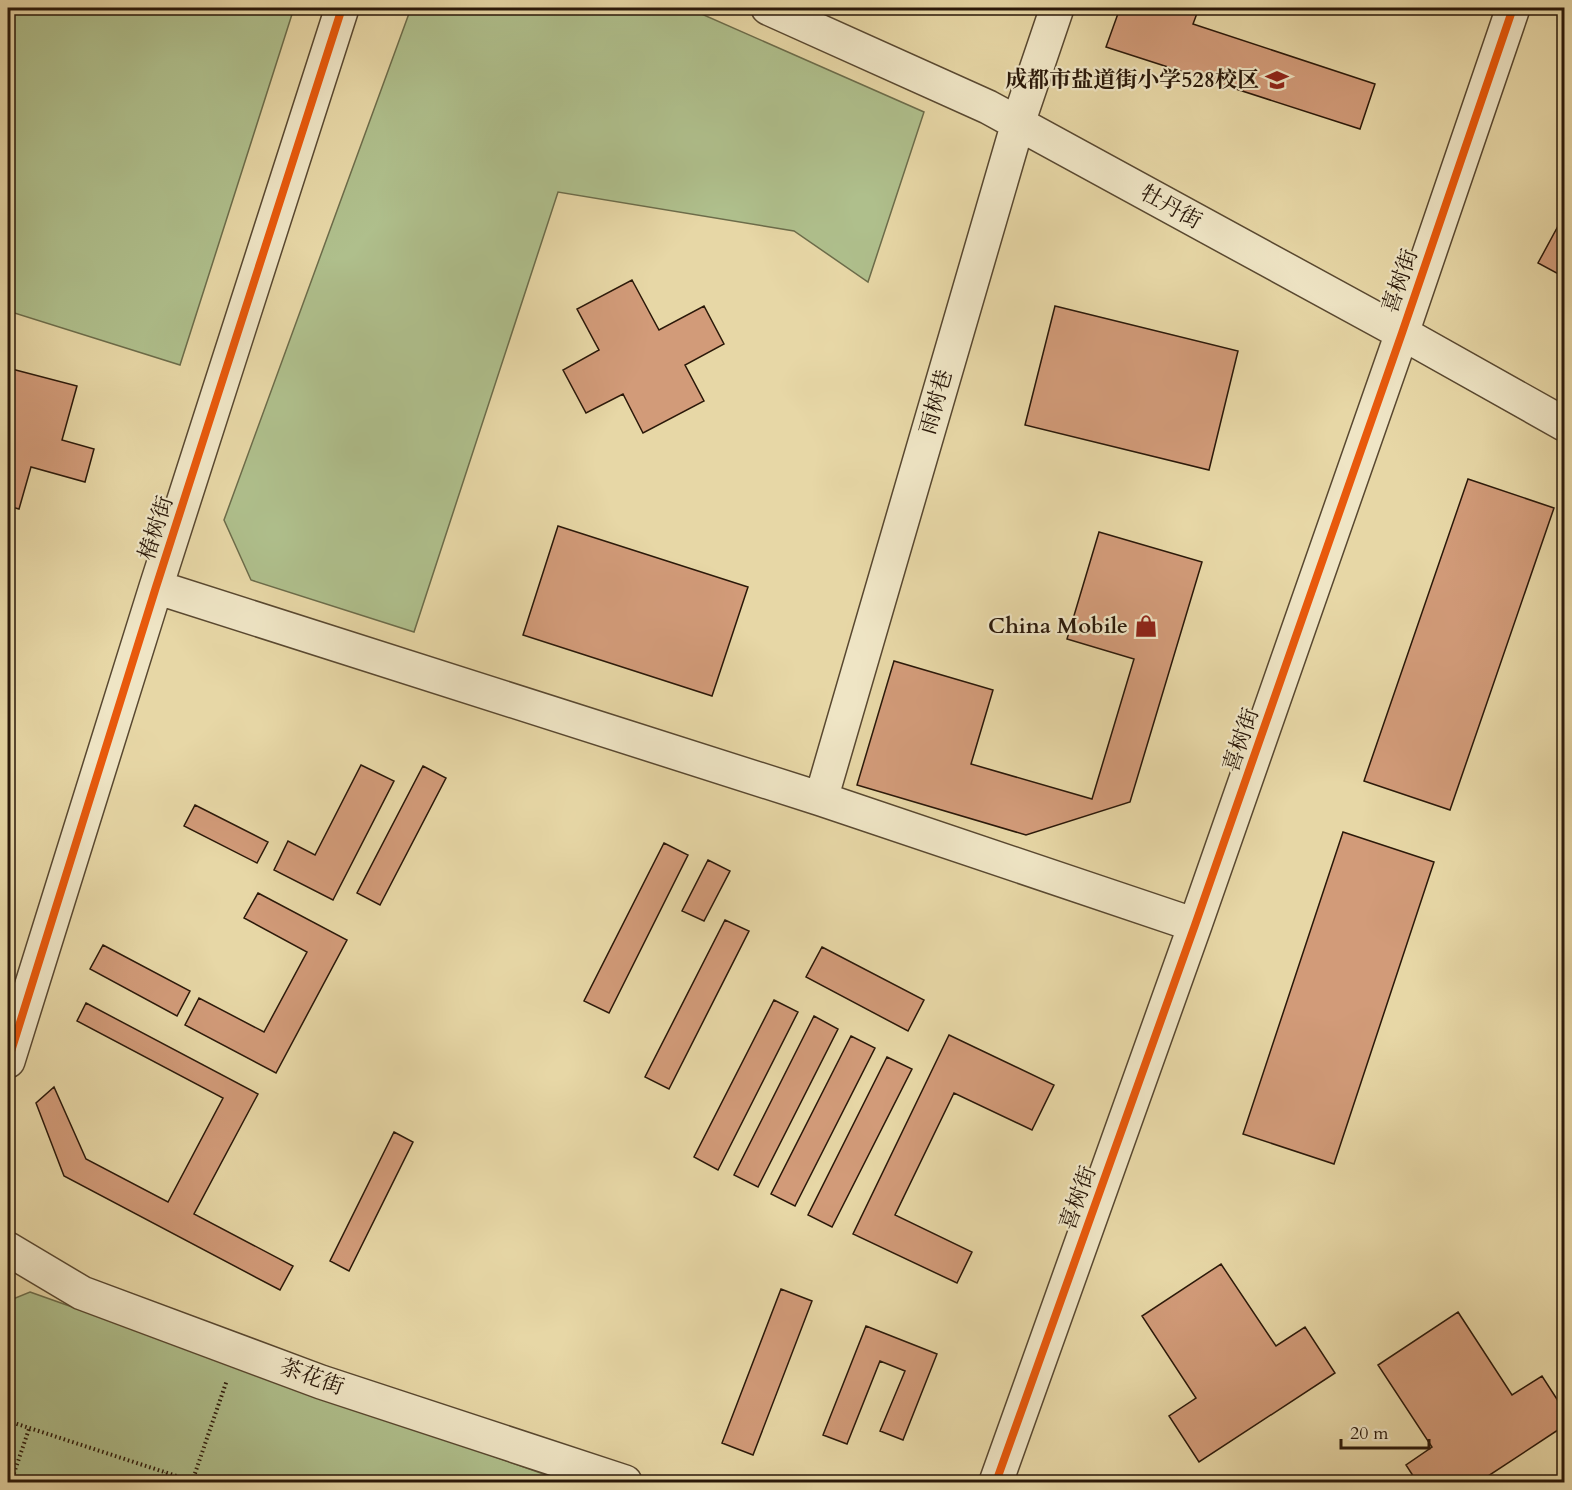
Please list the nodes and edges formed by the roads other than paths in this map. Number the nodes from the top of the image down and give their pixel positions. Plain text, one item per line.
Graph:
1 (342, 8) edge
2 (768, 8) edge
3 (1057, 8) edge
4 (1513, 8) edge
5 (1018, 123) junction
6 (1402, 333) junction
7 (1564, 424) edge
8 (156, 587) junction
9 (821, 799) junction
10 (1195, 925) junction
11 (8, 1061) edge
12 (8, 1249) edge
13 (626, 1482) edge
14 (996, 1482) edge

1 - 8 street, 椿树街
2 - 5 street, 牡丹街
3 - 5 street, 雨树巷
4 - 6 street, 喜树街
5 - 6 street, 牡丹街
5 - 9 street, 雨树巷
6 - 7 street, 牡丹街
6 - 10 street, 喜树街
8 - 9 street
8 - 11 street, 椿树街
9 - 10 street
10 - 14 street, 喜树街
12 - 13 street, 茶花街

